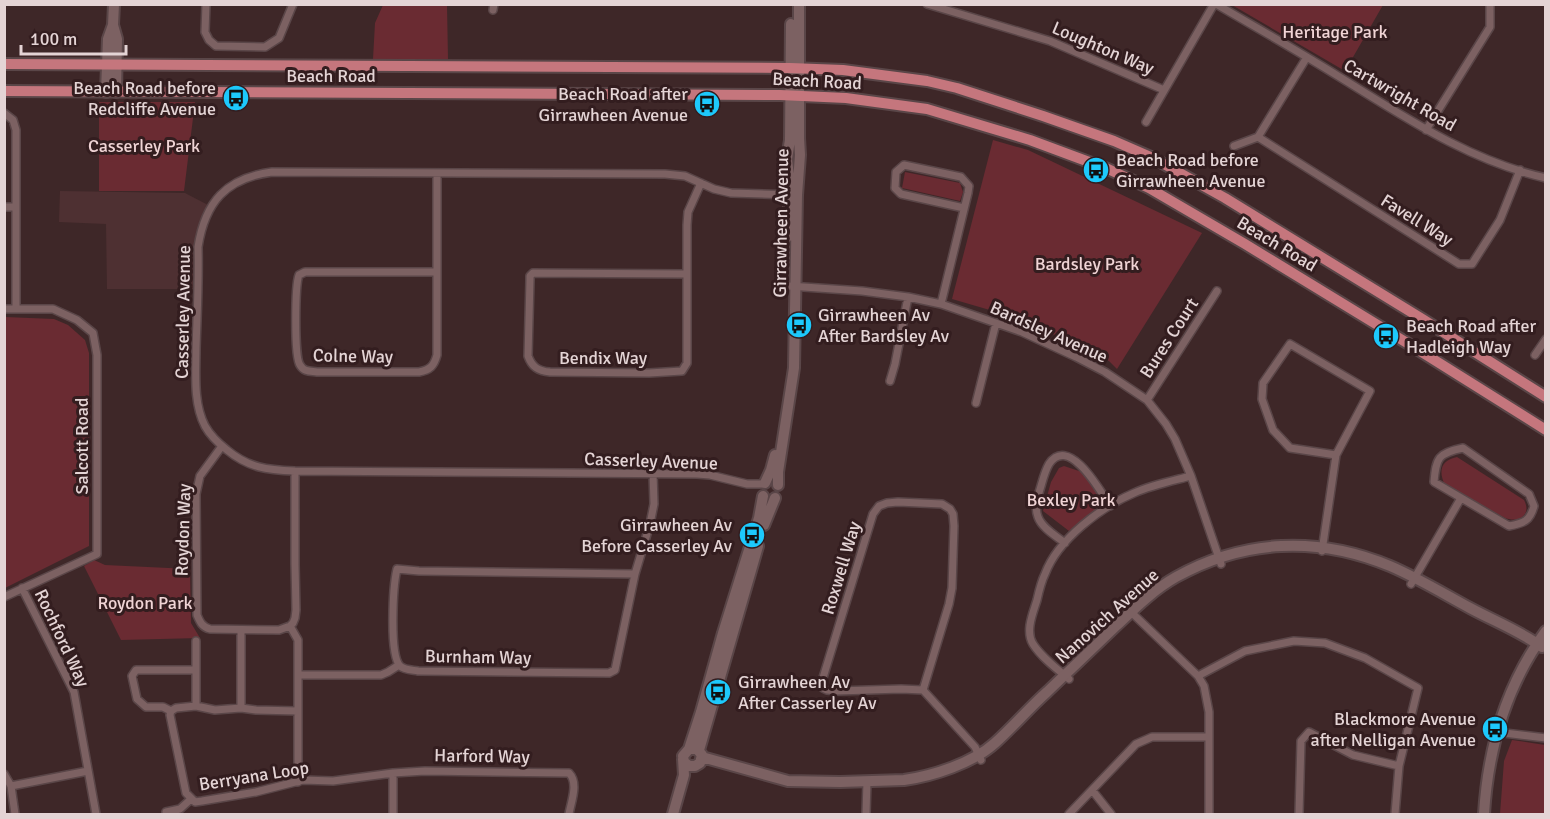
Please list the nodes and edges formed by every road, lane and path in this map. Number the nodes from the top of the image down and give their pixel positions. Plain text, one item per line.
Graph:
1 (114, 4) edge
2 (206, 4) edge
3 (293, 4) edge
4 (792, 4) edge
5 (799, 4) edge
6 (927, 4) edge
7 (1215, 4) edge
8 (1490, 4) edge
9 (1307, 57) junction
10 (4, 64) edge
11 (112, 65) junction
12 (794, 68) junction
13 (1164, 90) junction
14 (4, 91) edge
15 (111, 92) junction
16 (794, 95) junction
17 (4, 113) edge
18 (1146, 122) dead end
19 (1426, 130) junction
20 (1258, 137) junction
21 (1234, 146) dead end
22 (1520, 170) junction
23 (437, 173) junction
24 (1545, 178) edge
25 (701, 183) junction
26 (793, 195) junction
27 (4, 207) edge
28 (16, 207) junction
29 (964, 208) junction
30 (437, 272) junction
31 (687, 274) junction
32 (793, 286) junction
33 (1217, 291) dead end
34 (908, 297) junction
35 (942, 304) junction
36 (4, 309) edge
37 (16, 309) junction
38 (996, 323) junction
39 (1545, 339) edge
40 (1535, 356) dead end
41 (890, 381) dead end
42 (1545, 397) edge
43 (1147, 400) junction
44 (976, 403) dead end
45 (1545, 430) edge
46 (222, 446) junction
47 (1336, 455) junction
48 (295, 471) junction
49 (653, 473) junction
50 (1191, 476) junction
51 (778, 485) junction
52 (763, 489) junction
53 (775, 498) junction
54 (1461, 498) junction
55 (1110, 506) junction
56 (1065, 543) junction
57 (1323, 550) junction
58 (1220, 561) junction
59 (635, 574) junction
60 (1413, 581) junction
61 (22, 588) junction
62 (4, 597) edge
63 (1134, 614) junction
64 (290, 626) junction
65 (241, 630) junction
66 (1545, 631) edge
67 (196, 641) dead end
68 (1539, 647) edge
69 (399, 665) junction
70 (195, 670) junction
71 (298, 675) junction
72 (1198, 676) junction
73 (1067, 677) junction
74 (923, 690) junction
75 (196, 706) junction
76 (241, 708) junction
77 (171, 711) junction
78 (298, 711) junction
79 (1499, 732) junction
80 (1209, 737) junction
81 (1545, 738) edge
82 (695, 757) junction
83 (980, 757) junction
84 (1400, 766) junction
85 (88, 771) junction
86 (393, 773) junction
87 (4, 774) edge
88 (298, 782) junction
89 (867, 785) junction
90 (10, 786) junction
91 (1092, 790) junction
92 (191, 799) junction
93 (166, 812) dead end
94 (15, 814) edge
95 (96, 814) edge
96 (393, 814) edge
97 (568, 814) edge
98 (673, 814) edge
99 (679, 814) edge
100 (866, 814) edge
101 (1069, 814) edge
102 (1111, 814) edge
103 (1209, 814) edge
104 (1299, 814) edge
105 (1395, 814) edge
106 (1484, 814) edge
107 (1491, 814) edge

1 - 11 main road
2 - 3 street
4 - 12 main road
5 - 12 main road
6 - 13 street, Loughton Way
7 - 9 street, Cartwright Road
7 - 13 street
8 - 19 street
9 - 19 street, Cartwright Road
9 - 20 street
10 - 11 main road, Beach Road
11 - 12 main road, Beach Road
11 - 15 main road
12 - 16 main road, Girrawheen Avenue
12 - 42 main road, Beach Road
13 - 18 street
14 - 15 main road, Beach Road
15 - 16 main road, Beach Road
16 - 26 main road, Girrawheen Avenue
16 - 45 main road, Beach Road
17 - 28 street
19 - 22 street, Cartwright Road
20 - 21 street
20 - 22 street, Favell Way
22 - 24 street, Cartwright Road
23 - 25 street, Casserley Avenue
23 - 30 street, Colne Way
23 - 46 street, Casserley Avenue
25 - 26 street, Casserley Avenue
25 - 31 street, Bendix Way
26 - 32 main road, Girrawheen Avenue
27 - 28 street
28 - 37 street
29 - 29 street
29 - 35 street
30 - 30 street, Colne Way
31 - 31 street, Bendix Way
32 - 34 street, Bardsley Avenue
32 - 51 main road, Girrawheen Avenue
32 - 52 main road, Girrawheen Avenue
33 - 43 street, Bures Court
34 - 35 street, Bardsley Avenue
34 - 41 street
35 - 38 street, Bardsley Avenue
36 - 37 street, Salcott Road
37 - 61 street, Salcott Road
38 - 43 street, Bardsley Avenue
38 - 44 street
39 - 40 street
43 - 50 street, Bardsley Avenue
46 - 48 street, Casserley Avenue
46 - 65 street, Roydon Way
47 - 47 street
47 - 57 street
48 - 49 street, Casserley Avenue
48 - 64 street
49 - 52 street, Casserley Avenue
49 - 59 street, Burnham Way
50 - 55 street
50 - 58 street, Bardsley Avenue
51 - 52 main road
51 - 53 main road, Girrawheen Avenue
52 - 53 main road
52 - 82 main road, Girrawheen Avenue
53 - 82 main road, Girrawheen Avenue
54 - 54 street
54 - 60 street
55 - 56 street
55 - 56 street
56 - 73 street
57 - 58 main road, Nanovich Avenue
57 - 60 main road, Nanovich Avenue
58 - 63 main road, Nanovich Avenue
59 - 69 street, Burnham Way
59 - 69 street, Burnham Way
60 - 68 main road, Nanovich Avenue
61 - 62 street, Salcott Road
61 - 85 street, Rochford Way
63 - 72 street
63 - 73 main road, Nanovich Avenue
64 - 65 street, Roydon Way
64 - 71 street
65 - 76 street
66 - 68 main road
67 - 70 street
68 - 79 main road
69 - 71 street
70 - 75 street
70 - 77 street
71 - 78 street
72 - 80 street
72 - 84 street
73 - 83 main road, Nanovich Avenue
74 - 74 street, Roxwell Way
74 - 83 street
75 - 76 street
75 - 77 street
76 - 78 street
77 - 92 street, Berryana Loop
78 - 88 street
79 - 81 street
79 - 106 main road
79 - 107 main road
80 - 91 street
80 - 103 street
82 - 89 main road, Nanovich Avenue
82 - 98 main road, Girrawheen Avenue
82 - 99 main road, Girrawheen Avenue
83 - 89 main road, Nanovich Avenue
84 - 104 street
84 - 105 street
85 - 90 street
85 - 95 street, Rochford Way
86 - 88 street, Berryana Loop
86 - 96 street
86 - 97 street, Harford Way
87 - 90 street
88 - 92 street, Berryana Loop
89 - 100 street
90 - 94 street
91 - 101 street
91 - 102 street
92 - 93 street, Berryana Loop

